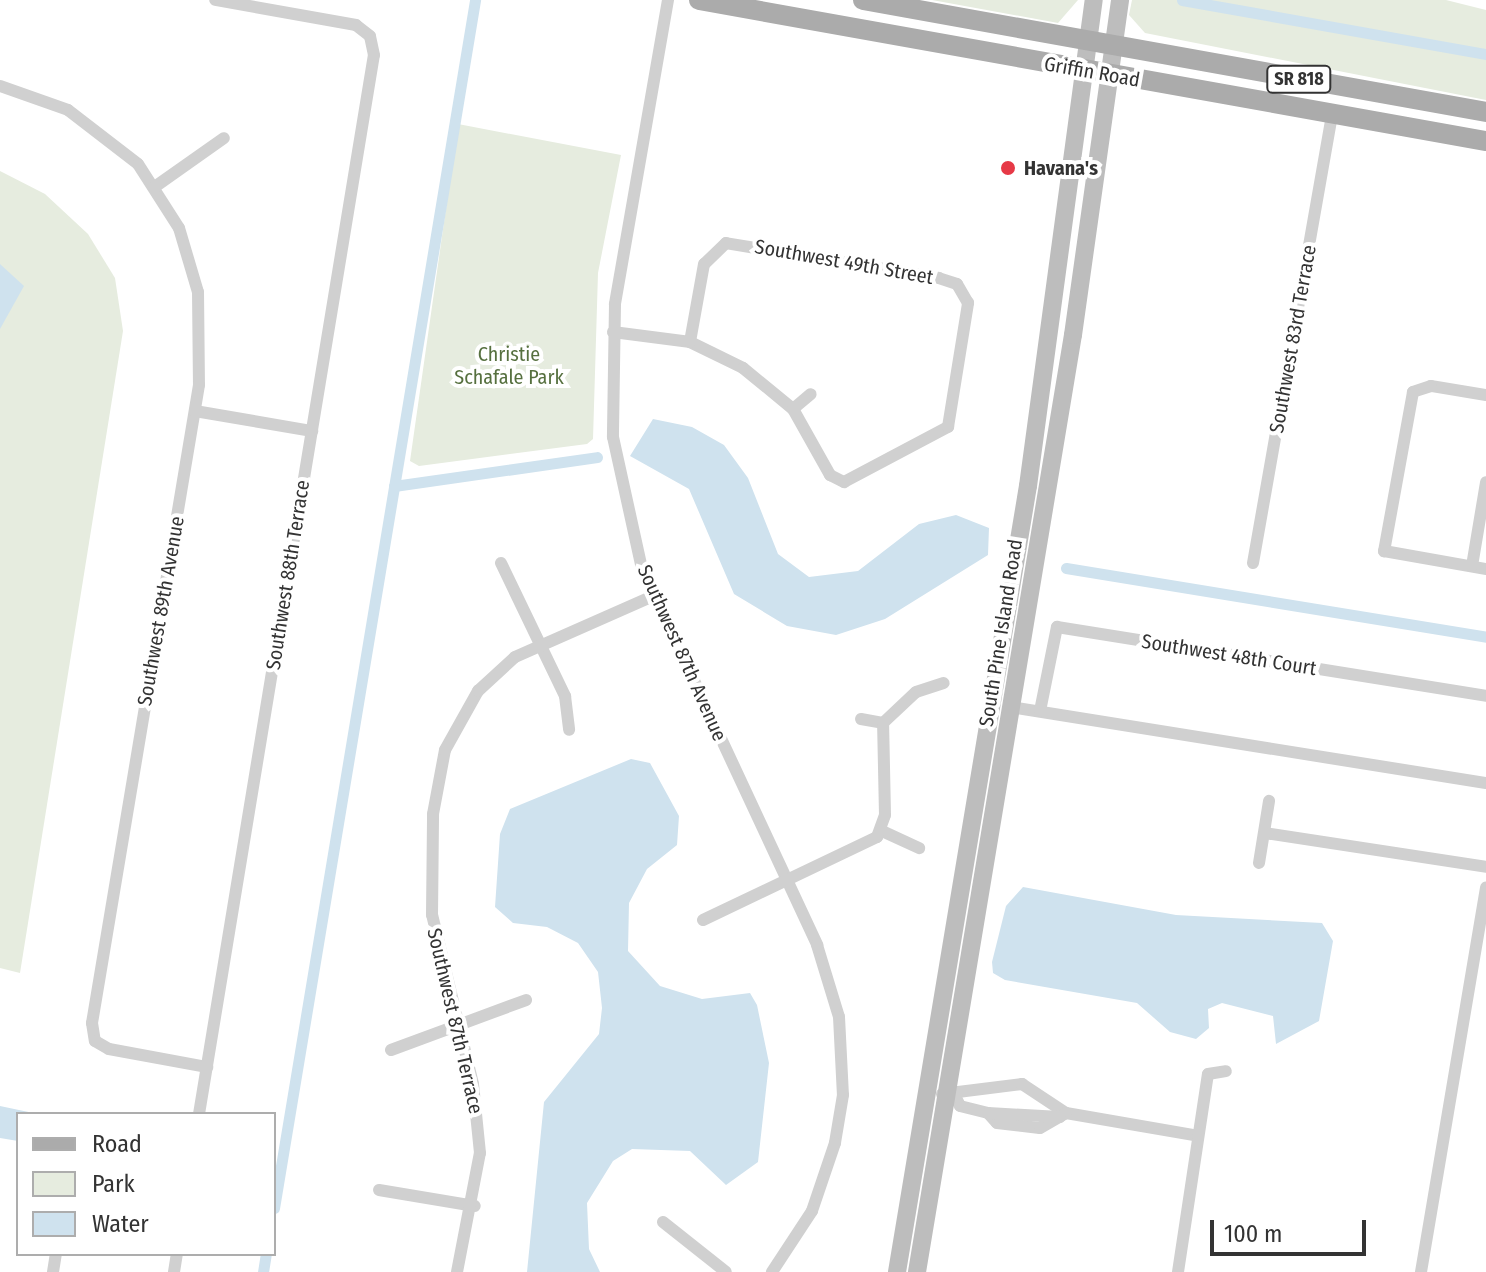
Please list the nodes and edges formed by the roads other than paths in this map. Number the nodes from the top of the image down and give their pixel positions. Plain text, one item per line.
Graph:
1 (215, 0) edge
2 (668, 0) edge
3 (699, 0) edge
4 (863, 0) edge
5 (1094, 0) edge
6 (1120, 0) edge
7 (1088, 31) junction
8 (1112, 45) junction
9 (1082, 70) junction
10 (1108, 75) junction
11 (0, 86) edge
12 (1486, 112) edge
13 (1332, 114) junction
14 (224, 138) dead end
15 (1486, 141) edge
16 (156, 186) junction
17 (613, 332) junction
18 (690, 342) junction
19 (811, 394) dead end
20 (1486, 395) edge
21 (793, 409) junction
22 (195, 411) junction
23 (312, 431) junction
24 (1486, 482) edge
25 (501, 563) dead end
26 (1253, 563) dead end
27 (1472, 566) junction
28 (1486, 569) edge
29 (653, 596) junction
30 (540, 642) junction
31 (944, 683) dead end
32 (1486, 696) edge
33 (1011, 707) junction
34 (1040, 711) junction
35 (861, 719) dead end
36 (883, 723) junction
37 (569, 730) dead end
38 (1486, 783) edge
39 (1269, 801) dead end
40 (882, 831) junction
41 (970, 831) junction
42 (1265, 833) junction
43 (990, 834) junction
44 (919, 848) dead end
45 (1259, 863) dead end
46 (1486, 867) edge
47 (787, 880) junction
48 (1486, 887) edge
49 (703, 920) dead end
50 (526, 1000) dead end
51 (457, 1026) junction
52 (391, 1050) dead end
53 (207, 1067) junction
54 (1226, 1071) dead end
55 (927, 1091) junction
56 (1039, 1094) junction
57 (951, 1095) junction
58 (199, 1112) edge
59 (988, 1113) junction
60 (1028, 1113) junction
61 (1063, 1115) junction
62 (1023, 1127) junction
63 (1194, 1135) junction
64 (379, 1190) dead end
65 (475, 1206) junction
66 (663, 1222) dead end
67 (457, 1272) edge
68 (726, 1272) edge
69 (772, 1272) edge
70 (897, 1272) edge
71 (917, 1272) edge
72 (1178, 1272) edge
73 (1421, 1272) edge

1 - 23 street, Southwest 88th Terrace
2 - 17 street, Southwest 87th Avenue
3 - 9 main road, Griffin Road / SR 818
4 - 7 main road, Griffin Road / SR 818
5 - 7 main road, South Pine Island Road
6 - 8 main road, South Pine Island Road
7 - 8 main road, Griffin Road / SR 818
7 - 9 main road, South Pine Island Road
8 - 10 main road, South Pine Island Road
8 - 12 main road, Griffin Road / SR 818
9 - 10 main road, Griffin Road / SR 818
9 - 41 main road, South Pine Island Road
10 - 13 main road, Griffin Road / SR 818
10 - 33 main road, South Pine Island Road
11 - 16 street, Southwest 89th Avenue
13 - 15 main road, Griffin Road / SR 818
13 - 26 street, Southwest 83rd Terrace
14 - 16 street
16 - 22 street, Southwest 89th Avenue
17 - 18 street
17 - 29 street, Southwest 87th Avenue
18 - 21 street
18 - 21 street, Southwest 49th Street
19 - 21 street
20 - 27 street
22 - 23 street
22 - 53 street, Southwest 89th Avenue
23 - 53 street, Southwest 88th Terrace
24 - 27 street
25 - 30 street
27 - 28 street
29 - 30 street, Southwest 87th Terrace
29 - 47 street, Southwest 87th Avenue
30 - 37 street
30 - 51 street, Southwest 87th Terrace
31 - 36 street
32 - 34 street, Southwest 48th Court
33 - 34 street
33 - 43 main road, South Pine Island Road
34 - 38 street
35 - 36 street
36 - 40 street
39 - 42 street
40 - 44 street
40 - 47 street
41 - 43 main road
41 - 55 main road, South Pine Island Road
42 - 45 street
42 - 46 street
43 - 57 main road, South Pine Island Road
47 - 49 street
47 - 69 street, Southwest 87th Avenue
48 - 73 street
50 - 51 street
51 - 52 street
51 - 65 street, Southwest 87th Terrace
53 - 58 street, Southwest 88th Terrace
54 - 63 street
55 - 57 street
55 - 70 main road, South Pine Island Road
56 - 57 street
56 - 60 street
56 - 61 street
57 - 59 street
57 - 71 main road, South Pine Island Road
59 - 60 street
59 - 62 street
60 - 61 street
60 - 62 street
61 - 62 street
61 - 63 street
63 - 72 street
64 - 65 street
65 - 67 street, Southwest 87th Terrace
66 - 68 street

